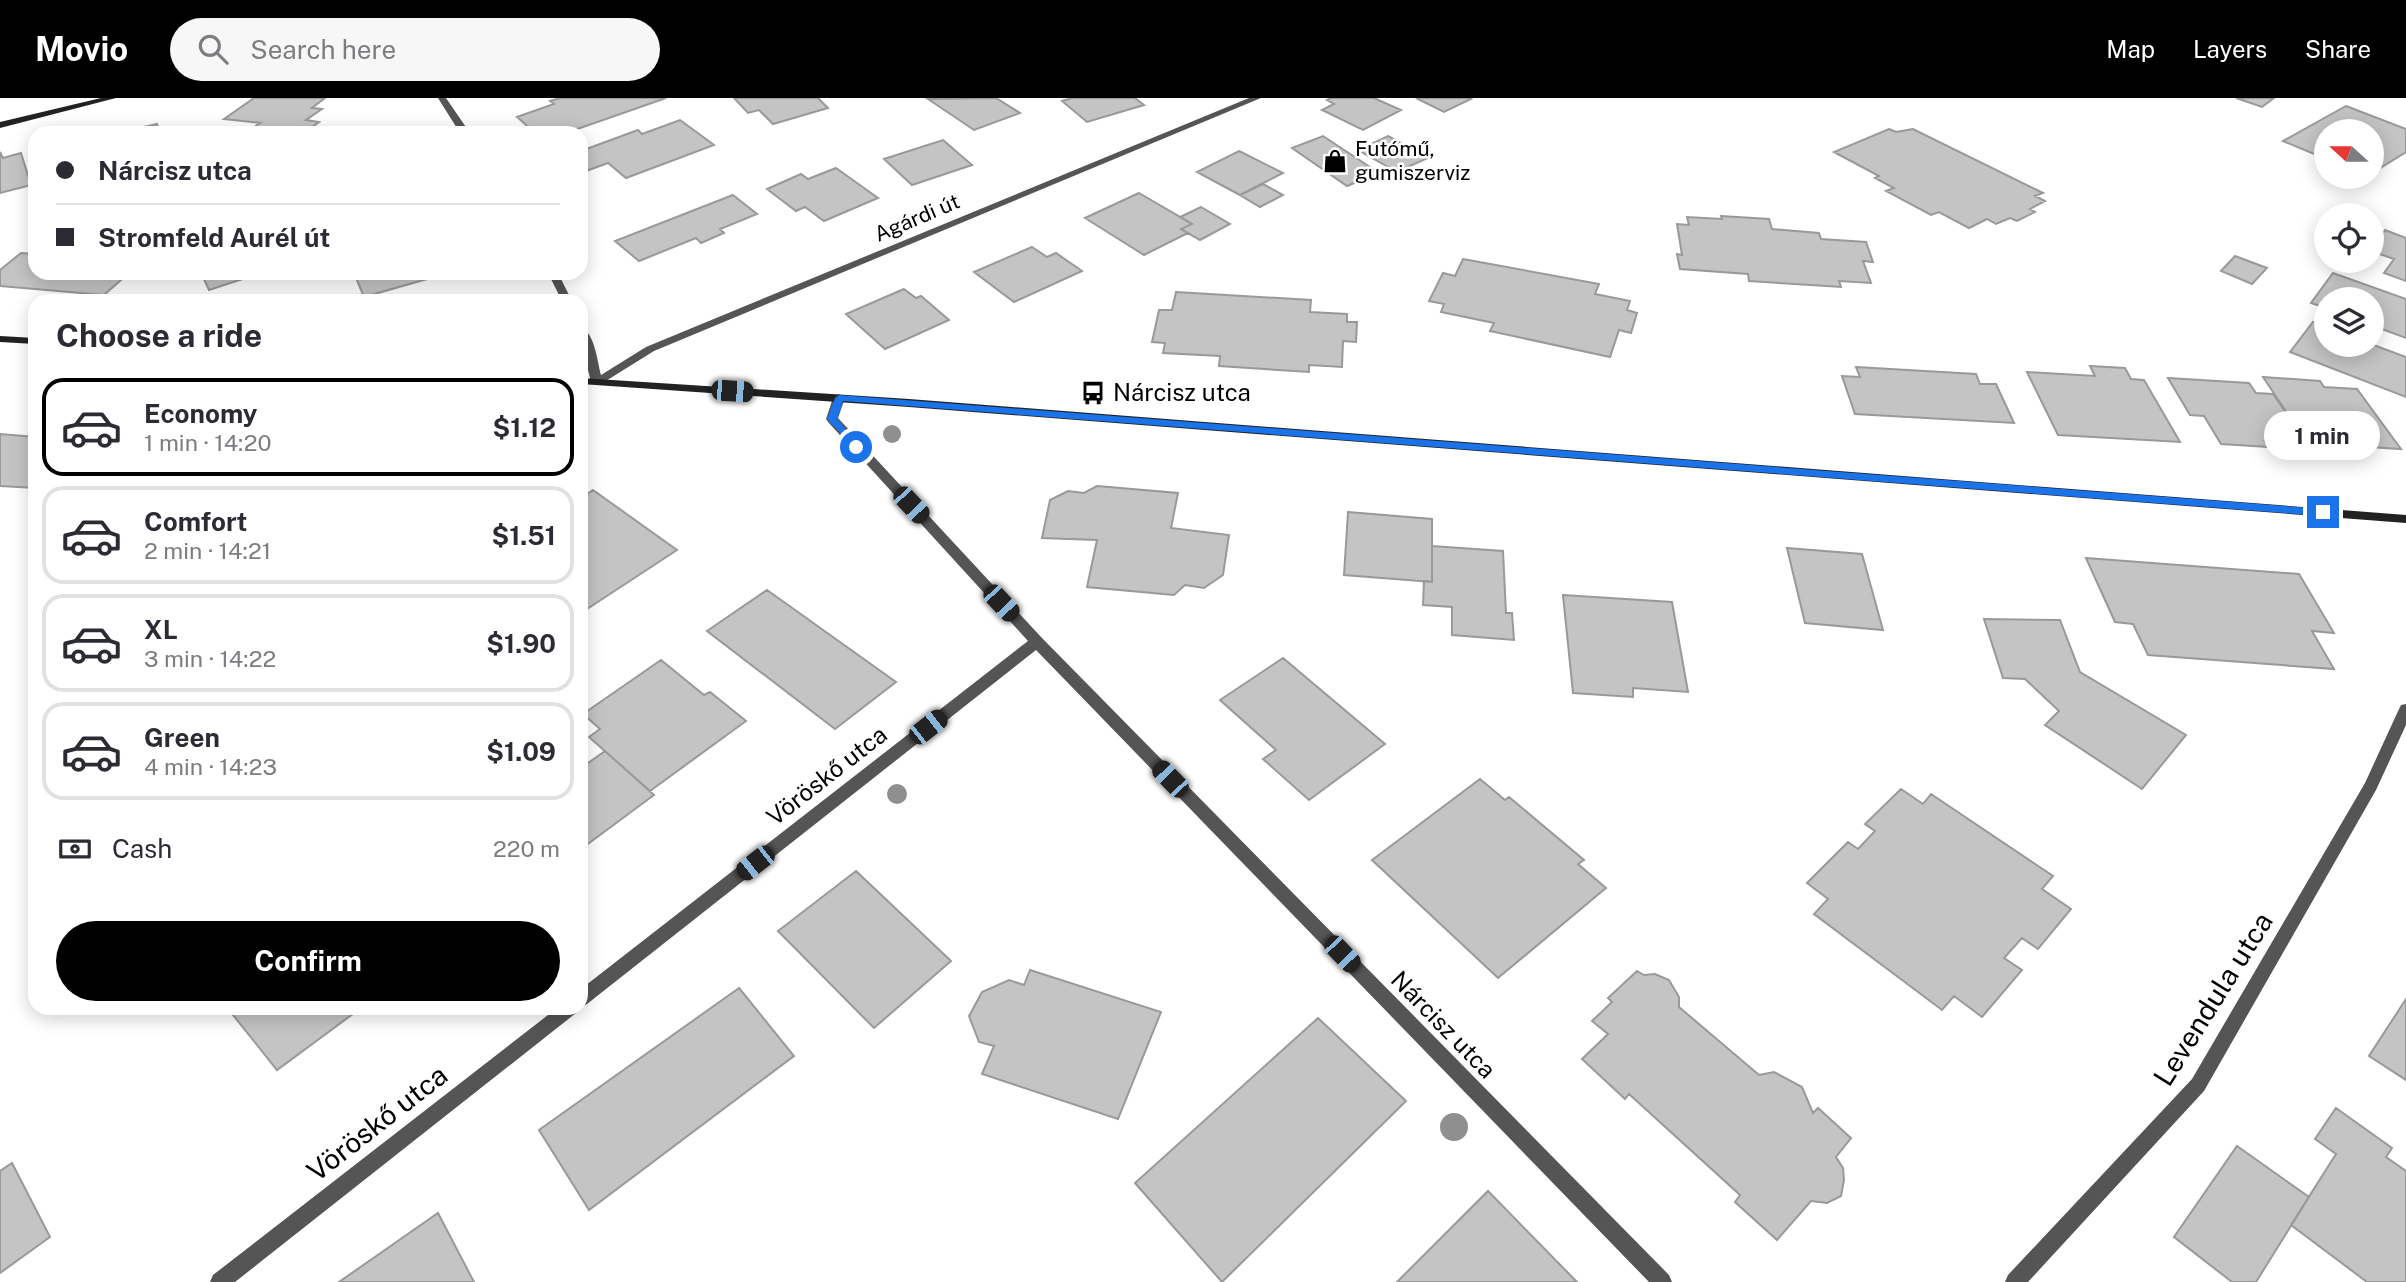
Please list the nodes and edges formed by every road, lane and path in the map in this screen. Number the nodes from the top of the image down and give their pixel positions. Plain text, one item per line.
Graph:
1 (112, 98) edge
2 (442, 98) edge
3 (1257, 98) edge
4 (1242, 100) edge
5 (0, 125) edge
6 (460, 126) edge
7 (0, 338) edge
8 (28, 340) edge
9 (588, 345) edge
10 (588, 381) edge
11 (597, 382) junction
12 (839, 398) junction
13 (2406, 519) edge
14 (1037, 642) junction
15 (2406, 709) edge
16 (588, 994) edge
17 (561, 1015) edge
18 (220, 1282) edge
19 (1662, 1282) edge
20 (2015, 1282) edge

1 - 5 street
2 - 6 street
3 - 4 street, Agárdi út
4 - 11 street, Agárdi út
7 - 8 street
9 - 11 street
10 - 11 street
11 - 12 street
12 - 13 street
12 - 14 street, Nárcisz utca
14 - 16 street, Vöröskő utca
14 - 19 street, Nárcisz utca
15 - 20 street, Levendula utca
17 - 18 street, Vöröskő utca

